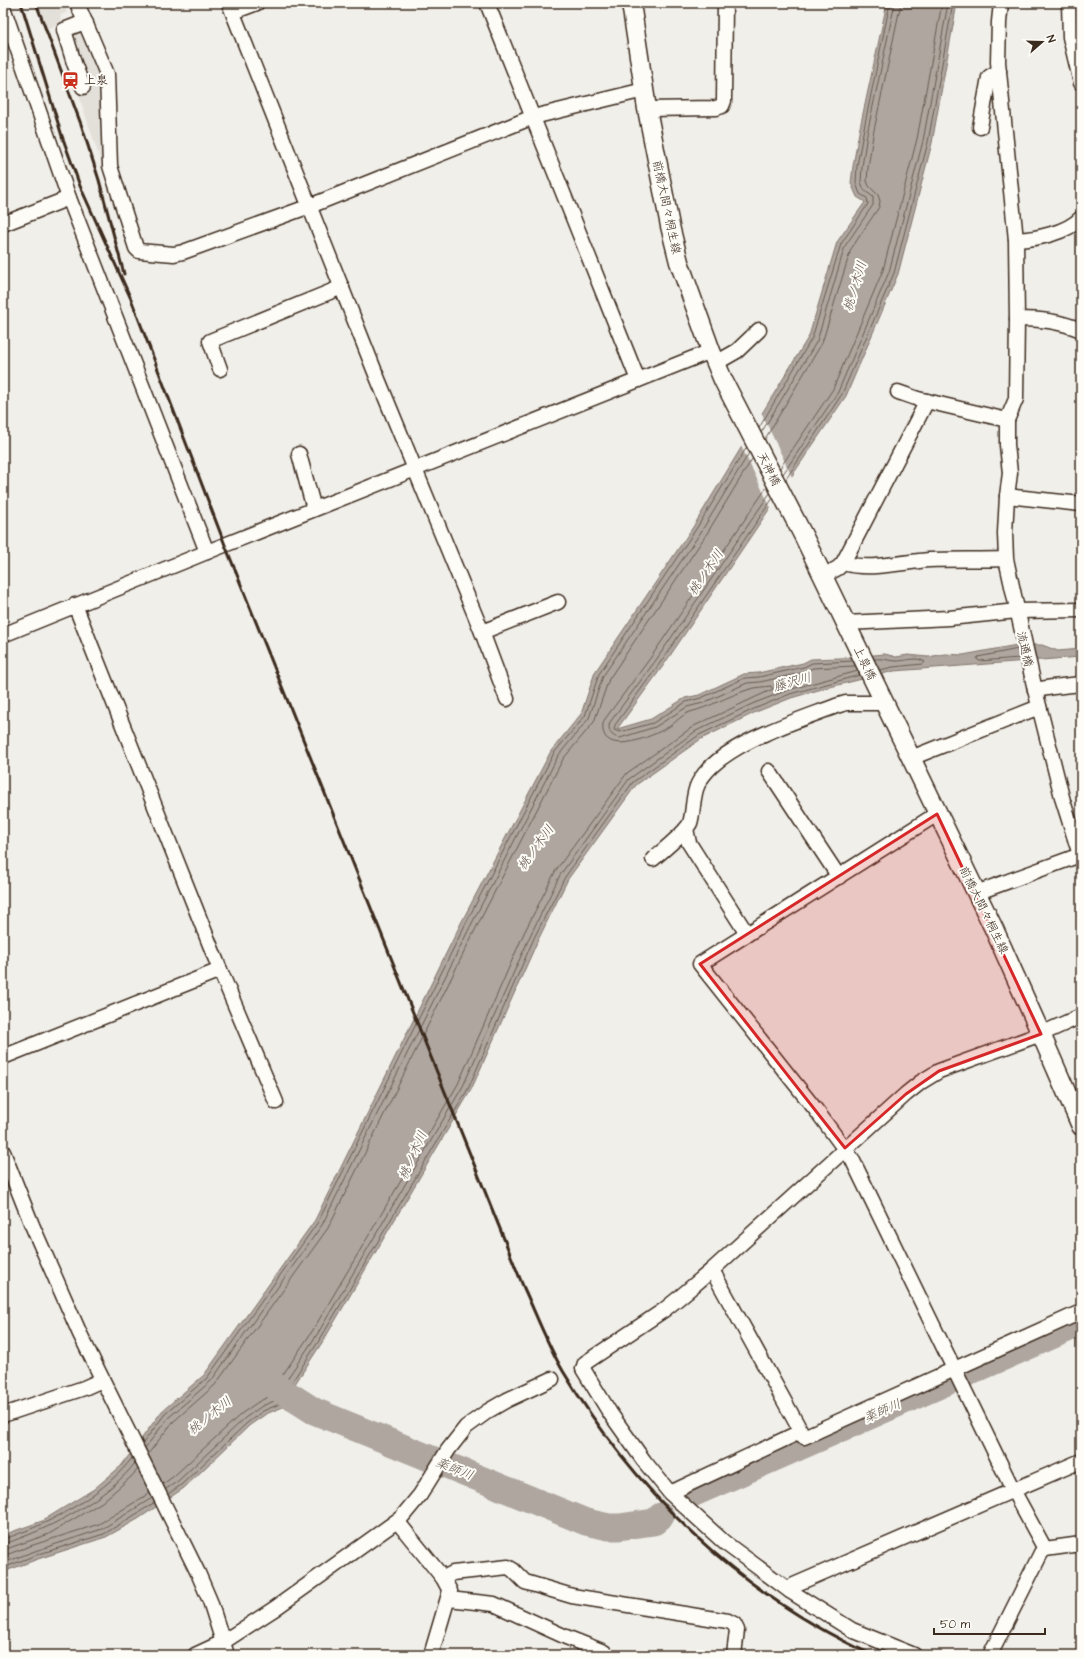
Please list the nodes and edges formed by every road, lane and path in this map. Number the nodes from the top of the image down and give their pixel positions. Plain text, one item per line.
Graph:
1 (77, 3) edge
2 (257, 3) edge
3 (487, 3) edge
4 (631, 3) edge
5 (725, 3) edge
6 (1001, 3) edge
7 (1069, 3) edge
8 (3, 6) edge
9 (231, 8) edge
10 (86, 23) junction
11 (999, 71) junction
12 (1081, 83) edge
13 (83, 87) dead end
14 (644, 90) junction
15 (647, 109) junction
16 (533, 117) junction
17 (980, 127) dead end
18 (69, 198) junction
19 (310, 206) junction
20 (1081, 218) edge
21 (3, 224) edge
22 (1016, 240) junction
23 (342, 287) junction
24 (1017, 319) junction
25 (759, 330) dead end
26 (1081, 330) edge
27 (713, 357) junction
28 (220, 369) dead end
29 (638, 380) junction
30 (735, 402) joint
31 (1007, 420) junction
32 (299, 454) dead end
33 (414, 469) junction
34 (1007, 496) junction
35 (1081, 504) edge
36 (314, 509) junction
37 (207, 552) junction
38 (1006, 559) junction
39 (843, 563) junction
40 (823, 576) junction
41 (558, 602) dead end
42 (75, 605) junction
43 (1081, 610) edge
44 (1017, 614) junction
45 (847, 626) junction
46 (482, 632) junction
47 (3, 635) edge
48 (1081, 684) edge
49 (1034, 686) junction
50 (507, 699) dead end
51 (883, 700) junction
52 (1039, 707) junction
53 (911, 758) junction
54 (769, 771) dead end
55 (937, 814) junction
56 (686, 829) junction
57 (1080, 856) edge
58 (653, 859) dead end
59 (839, 877) junction
60 (976, 893) junction
61 (747, 934) junction
62 (220, 970) junction
63 (1081, 1016) edge
64 (1042, 1034) junction
65 (3, 1057) edge
66 (276, 1102) dead end
67 (1081, 1126) edge
68 (846, 1148) junction
69 (3, 1152) edge
70 (712, 1270) junction
71 (1081, 1312) edge
72 (955, 1369) junction
73 (552, 1379) dead end
74 (102, 1380) junction
75 (3, 1415) edge
76 (800, 1432) junction
77 (1081, 1461) edge
78 (1014, 1490) junction
79 (670, 1493) junction
80 (397, 1521) junction
81 (1081, 1544) edge
82 (1045, 1548) junction
83 (443, 1578) junction
84 (790, 1591) junction
85 (448, 1599) junction
86 (225, 1648) edge
87 (195, 1655) edge
88 (431, 1655) edge
89 (605, 1655) edge
90 (734, 1655) edge
91 (914, 1655) edge
92 (990, 1655) edge

1 - 10 street
2 - 9 street
3 - 16 street
4 - 14 main road, 前橋大間々桐生線
5 - 15 street
6 - 11 street
7 - 12 street
8 - 18 street
9 - 19 street
10 - 13 street
10 - 19 street
11 - 17 street
11 - 22 street
14 - 15 main road, 前橋大間々桐生線
14 - 16 street
15 - 27 main road, 前橋大間々桐生線
16 - 19 street
16 - 29 street
18 - 21 street
18 - 37 street
19 - 23 street
20 - 22 street
22 - 24 street
23 - 28 street
23 - 33 street
24 - 26 street
24 - 31 street
25 - 27 street
27 - 29 street
27 - 30 main road, 前橋大間々桐生線
29 - 33 street
30 - 40 main road, 天神橋
31 - 34 street, 流通橋
31 - 39 street
32 - 36 street
33 - 36 street
33 - 46 street
34 - 35 street
34 - 38 street, 流通橋
36 - 37 street
37 - 42 street
38 - 39 street
38 - 44 street, 流通橋
39 - 40 street
40 - 45 main road
41 - 46 street
42 - 47 street
42 - 62 street
43 - 44 street
44 - 45 street
44 - 49 street, 流通橋
45 - 51 main road, 上泉橋
46 - 50 street
48 - 49 street
49 - 52 street, 流通橋
51 - 53 main road, 前橋大間々桐生線
51 - 56 street
52 - 53 street
52 - 57 street, 流通橋
53 - 55 main road, 前橋大間々桐生線
54 - 59 street
55 - 59 street
55 - 60 main road, 前橋大間々桐生線
56 - 58 street
56 - 61 street
57 - 60 street
59 - 61 street
60 - 64 main road, 前橋大間々桐生線
61 - 68 street
62 - 65 street
62 - 66 street
63 - 64 street
64 - 67 main road, 前橋大間々桐生線
64 - 68 street
68 - 70 street
68 - 72 street
69 - 74 street
70 - 76 street
70 - 79 street
71 - 72 street
72 - 76 street
72 - 78 street
73 - 80 street
74 - 75 street
74 - 86 street
76 - 79 street
77 - 78 street
78 - 82 street
78 - 84 street
79 - 84 street
80 - 83 street
80 - 86 street
81 - 82 street
82 - 92 street
83 - 85 street
83 - 90 street
84 - 91 street
85 - 88 street
85 - 89 street
86 - 87 street

